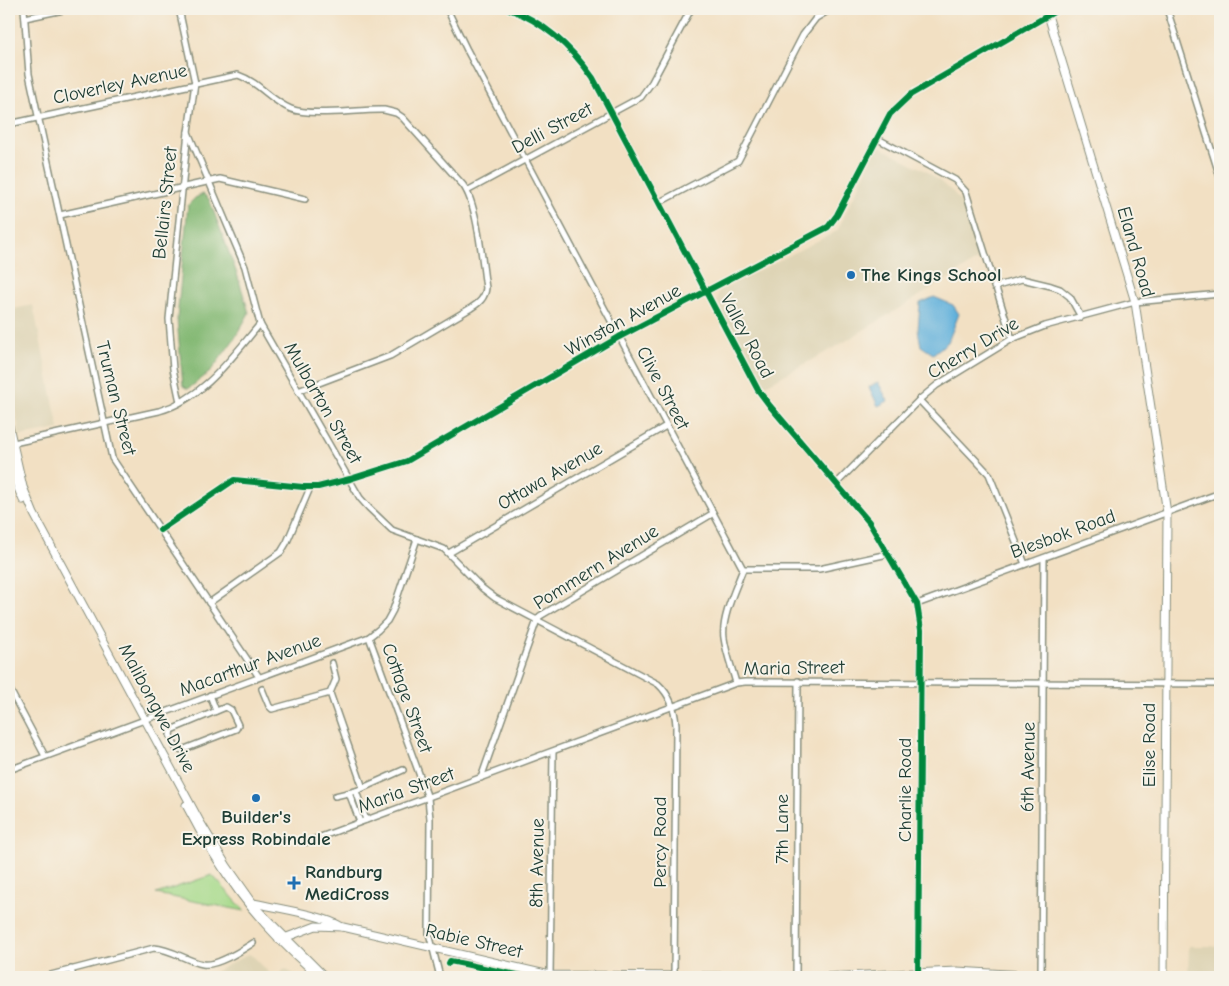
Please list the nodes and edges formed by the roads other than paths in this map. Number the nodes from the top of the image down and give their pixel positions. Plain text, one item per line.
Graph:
1 (24, 9) edge
2 (68, 9) edge
3 (179, 9) edge
4 (447, 9) edge
5 (509, 9) edge
6 (691, 9) edge
7 (831, 9) edge
8 (1043, 9) edge
9 (1059, 9) edge
10 (1168, 9) edge
11 (1048, 15) junction
12 (25, 18) junction
13 (195, 84) junction
14 (613, 113) junction
15 (39, 117) junction
16 (9, 124) edge
17 (188, 132) junction
18 (878, 139) junction
19 (526, 160) junction
20 (1220, 177) edge
21 (210, 182) junction
22 (182, 188) junction
23 (467, 191) junction
24 (305, 199) dead end
25 (660, 202) junction
26 (60, 215) junction
27 (994, 287) junction
28 (706, 291) junction
29 (1220, 294) edge
30 (1135, 302) junction
31 (1081, 317) junction
32 (260, 324) junction
33 (619, 337) junction
34 (1012, 339) junction
35 (298, 390) junction
36 (919, 400) junction
37 (180, 402) junction
38 (104, 422) junction
39 (9, 426) edge
40 (666, 426) junction
41 (10, 444) edge
42 (9, 453) edge
43 (350, 479) junction
44 (836, 484) junction
45 (310, 488) junction
46 (1220, 493) edge
47 (1166, 512) junction
48 (712, 514) junction
49 (160, 530) junction
50 (417, 539) junction
51 (450, 553) junction
52 (888, 554) junction
53 (1044, 558) junction
54 (1025, 564) junction
55 (742, 569) junction
56 (209, 603) junction
57 (917, 604) junction
58 (537, 620) junction
59 (369, 637) junction
60 (332, 663) dead end
61 (259, 677) junction
62 (798, 681) junction
63 (920, 682) junction
64 (736, 683) junction
65 (1044, 683) junction
66 (1166, 684) junction
67 (1220, 684) edge
68 (9, 688) edge
69 (262, 689) dead end
70 (330, 693) junction
71 (210, 695) junction
72 (674, 707) junction
73 (216, 711) junction
74 (143, 720) junction
75 (553, 752) junction
76 (46, 756) junction
77 (9, 770) edge
78 (403, 770) dead end
79 (480, 778) junction
80 (363, 788) junction
81 (356, 790) junction
82 (349, 793) junction
83 (335, 796) dead end
84 (428, 798) junction
85 (366, 820) junction
86 (360, 822) junction
87 (307, 842) dead end
88 (253, 903) junction
89 (343, 927) junction
90 (282, 939) junction
91 (254, 943) dead end
92 (432, 948) junction
93 (71, 969) junction
94 (550, 975) junction
95 (918, 975) edge
96 (43, 977) edge
97 (73, 977) edge
98 (319, 977) edge
99 (325, 977) edge
100 (440, 977) edge
101 (674, 977) edge
102 (796, 977) edge
103 (1041, 977) edge
104 (1056, 977) edge
105 (1164, 977) edge

1 - 12 street, Truman Street
2 - 12 street
3 - 13 street, Bellairs Street
4 - 19 street, Clive Street
5 - 14 street, Valley Road
6 - 14 street, Delli Street
7 - 25 street
8 - 11 street, Eland Road
9 - 11 street, Winston Avenue
10 - 20 street
11 - 18 street, Winston Avenue
11 - 30 street, Eland Road
12 - 15 street, Truman Street
13 - 15 street, Cloverley Avenue
13 - 17 street, Bellairs Street
13 - 23 street, Cloverley Avenue
14 - 19 street, Delli Street
14 - 25 street, Valley Road
15 - 16 street, Cloverley Avenue
15 - 26 street, Truman Street
17 - 21 street, Mulbarton Street
17 - 22 street, Bellairs Street
18 - 27 street
18 - 28 street, Winston Avenue
19 - 23 street, Delli Street
19 - 33 street, Clive Street
21 - 22 street
21 - 24 street
21 - 32 street, Mulbarton Street
22 - 26 street
22 - 37 street, Bellairs Street
23 - 35 street
25 - 28 street, Valley Road
26 - 38 street, Truman Street
27 - 31 street
27 - 34 street
28 - 33 street, Winston Avenue
28 - 44 street, Valley Road
29 - 30 street, Cherry Drive
30 - 31 street, Cherry Drive
30 - 47 street, Eland Road
31 - 34 street, Cherry Drive
32 - 35 street, Mulbarton Street
32 - 37 street
33 - 40 street, Clive Street
33 - 43 street, Winston Avenue
34 - 36 street, Cherry Drive
35 - 43 street, Mulbarton Street
36 - 44 street, Cherry Drive
36 - 54 street
37 - 38 street
38 - 41 street
38 - 49 street, Truman Street
39 - 41 street, Malibongwe Drive
40 - 48 street, Clive Street
40 - 51 street, Ottawa Avenue
41 - 74 street, Malibongwe Drive
42 - 74 street, Malibongwe Drive
43 - 45 street, Winston Avenue
43 - 50 street, Mulbarton Street
44 - 52 street, Valley Road
45 - 49 street, Winston Avenue
45 - 56 street
46 - 47 street, Blesbok Road
47 - 53 street, Blesbok Road
47 - 66 street, Elise Road
48 - 55 street, Clive Street
48 - 58 street, Pommern Avenue
49 - 56 street, Truman Street
50 - 51 street, Mulbarton Street
50 - 59 street, Macarthur Avenue
51 - 58 street, Mulbarton Street
52 - 55 street
52 - 57 street, Valley Road
53 - 54 street, Blesbok Road
53 - 65 street, 6th Avenue
54 - 57 street, Blesbok Road
55 - 64 street
56 - 61 street, Truman Street
57 - 63 street, Charlie Road
58 - 72 street, Mulbarton Street
58 - 79 street, Pommern Avenue
59 - 61 street, Macarthur Avenue
59 - 84 street, Cottage Street
60 - 70 street
61 - 71 street, Macarthur Avenue
62 - 63 street, Maria Street
62 - 64 street, Maria Street
62 - 102 street, 7th Lane
63 - 65 street, Maria Street
63 - 95 street, Charlie Road
64 - 72 street, Maria Street
65 - 66 street, Maria Street
65 - 103 street, 6th Avenue
66 - 67 street, Maria Street
66 - 105 street, Elise Road
68 - 76 street
69 - 70 street
70 - 80 street
71 - 73 street
71 - 74 street, Macarthur Avenue
72 - 75 street, Maria Street
72 - 101 street, Percy Road
73 - 73 street
74 - 76 street, Macarthur Avenue
74 - 88 street, Malibongwe Drive
74 - 90 street, Malibongwe Drive
75 - 79 street, Maria Street
75 - 94 street, 8th Avenue
76 - 77 street, Macarthur Avenue
78 - 80 street
79 - 84 street, Maria Street
80 - 81 street
81 - 82 street
81 - 85 street
82 - 83 street
82 - 86 street
84 - 85 street, Maria Street
84 - 92 street, Cottage Street
85 - 86 street, Maria Street
86 - 87 street, Maria Street
88 - 89 street
88 - 90 street, Malibongwe Drive
89 - 90 street, Rabie Street
89 - 92 street, Rabie Street
90 - 98 street, Malibongwe Drive
90 - 99 street, Malibongwe Drive
91 - 93 street
92 - 94 street, Rabie Street
92 - 100 street, Cottage Street
93 - 96 street
93 - 97 street
94 - 101 street, Rabie Street
95 - 102 street, Rabie Street
95 - 103 street, Rabie Street
101 - 102 street, Rabie Street
103 - 104 street, Rabie Street

